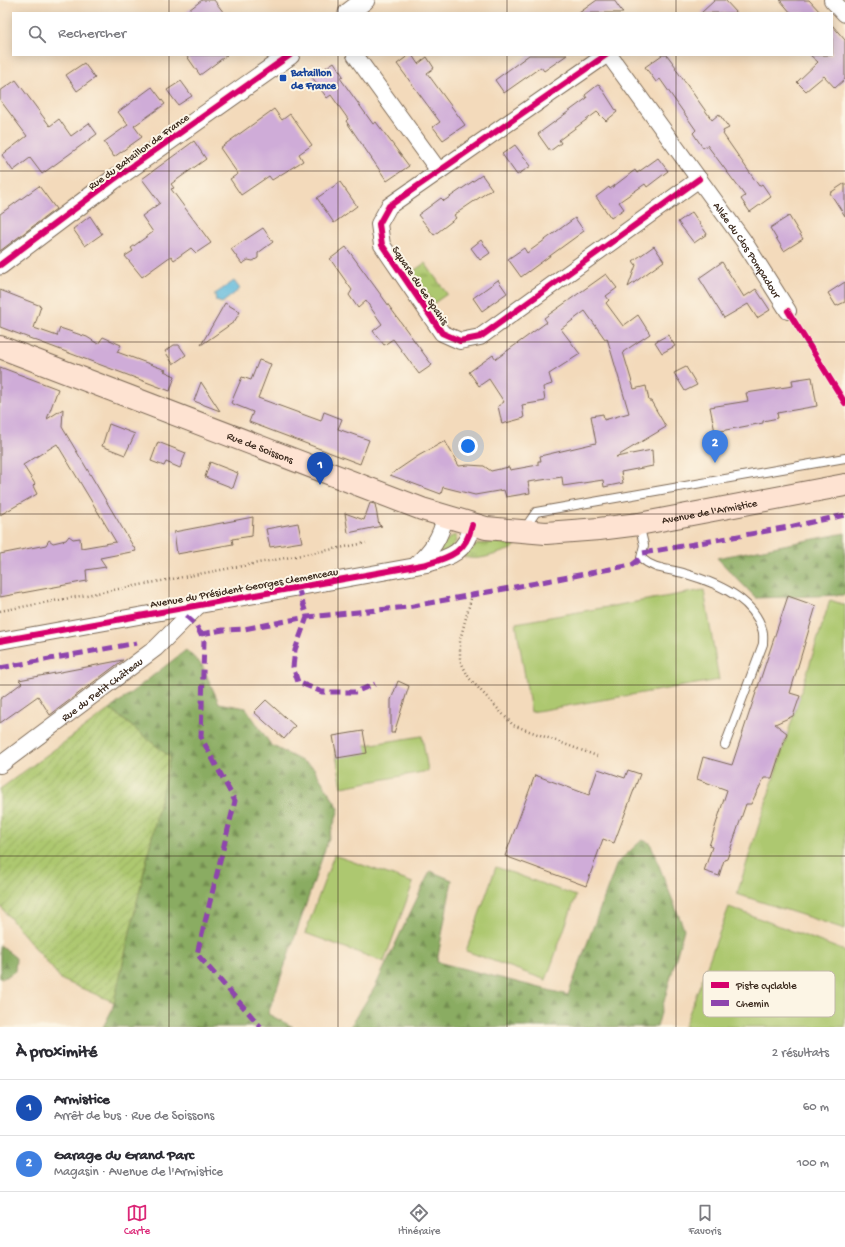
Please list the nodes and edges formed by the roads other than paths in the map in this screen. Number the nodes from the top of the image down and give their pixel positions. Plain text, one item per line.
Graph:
1 (365, 0) edge
2 (832, 0) edge
3 (349, 12) edge
4 (845, 14) edge
5 (289, 56) edge
6 (355, 56) edge
7 (607, 56) edge
8 (609, 56) edge
9 (439, 171) junction
10 (699, 179) junction
11 (0, 265) edge
12 (788, 312) road end
13 (0, 347) edge
14 (845, 458) edge
15 (845, 485) edge
16 (445, 516) junction
17 (639, 524) junction
18 (472, 525) junction
19 (574, 531) joint
20 (522, 532) junction
21 (415, 566) junction
22 (198, 606) junction
23 (0, 641) edge
24 (726, 745) dead end
25 (0, 764) edge

1 - 3 street
2 - 4 street
5 - 11 street, Rue du Bataillon de France
6 - 9 street
7 - 9 street, Square du 6e Spahis
8 - 10 street, Square du 6e Spahis
9 - 10 street, Square du 6e Spahis
10 - 12 street, Allée du Clos Pompadour
13 - 16 main road, Rue de Soissons
14 - 20 lane
15 - 17 main road, Avenue de l'Armistice
16 - 18 main road, Rue de Soissons
16 - 21 street
17 - 19 main road, Avenue de l'Armistice
17 - 24 lane
18 - 20 main road, Rue de Soissons
18 - 21 street, Avenue du Président Georges Clemenceau
19 - 20 main road, Rue de Soissons
21 - 22 street, Avenue du Président Georges Clemenceau
22 - 23 street, Avenue du Président Georges Clemenceau
22 - 25 street, Rue du Petit Château

